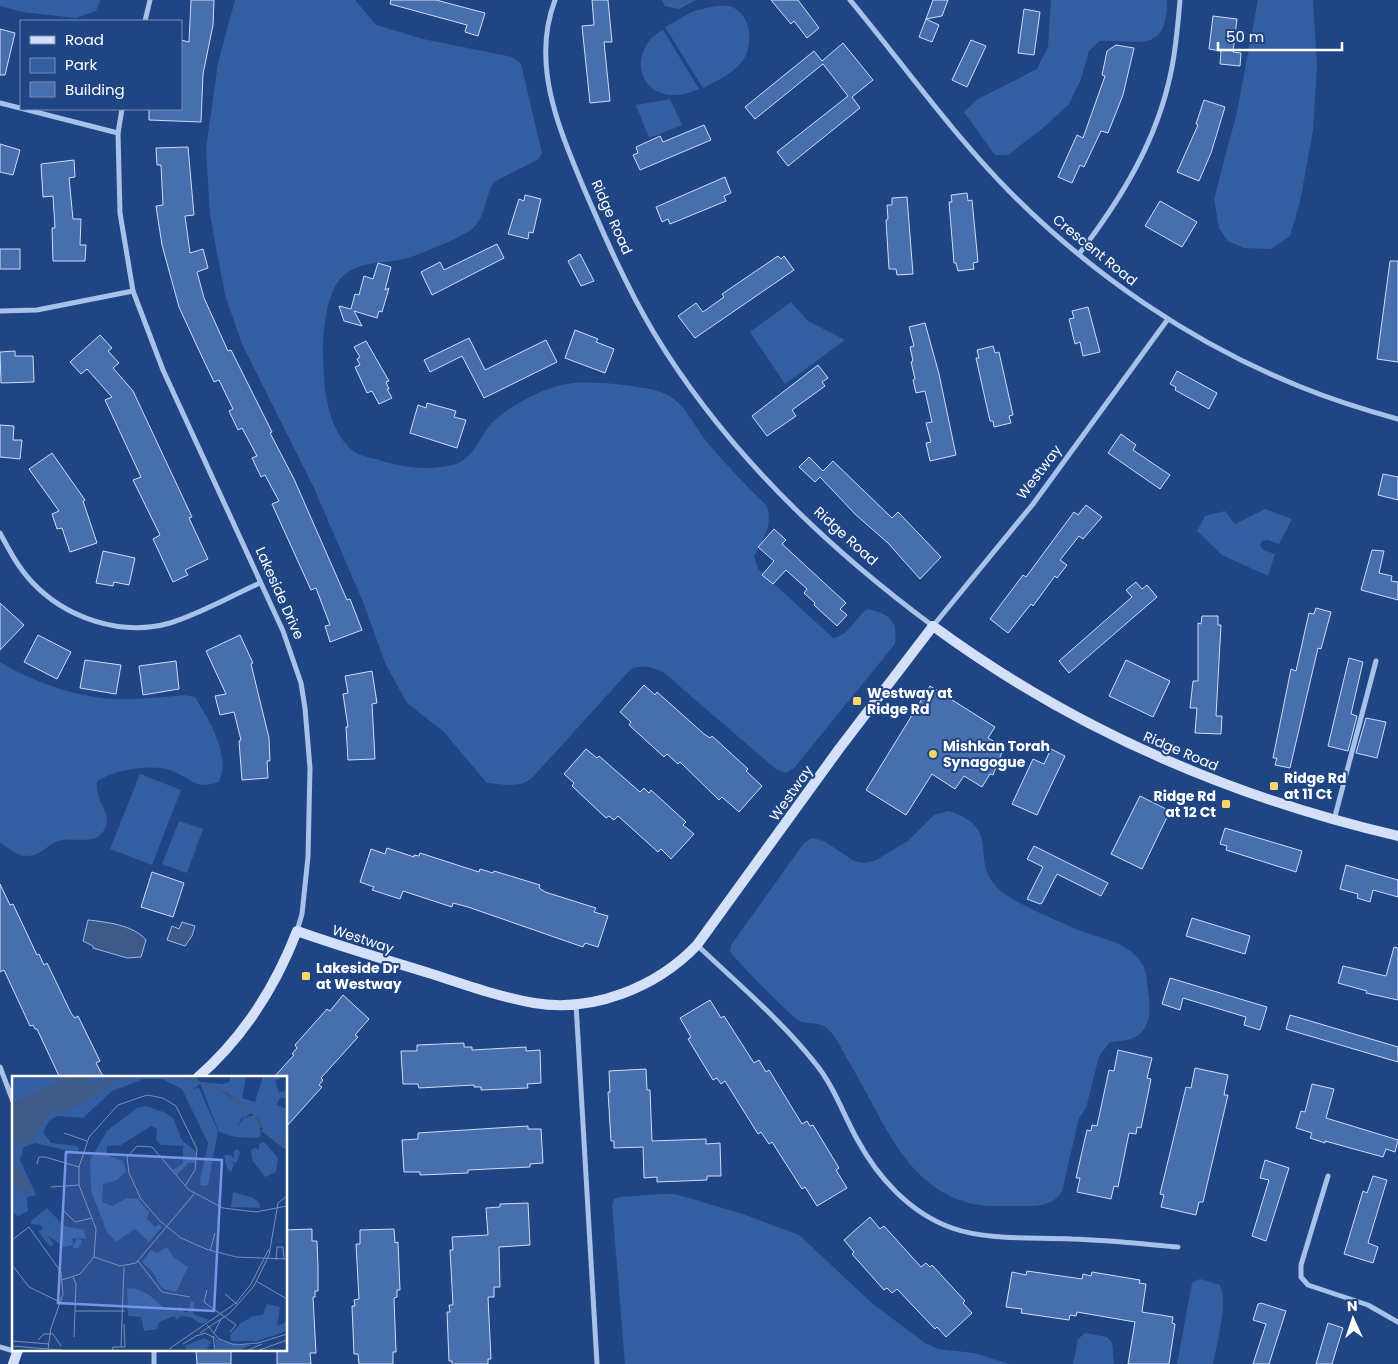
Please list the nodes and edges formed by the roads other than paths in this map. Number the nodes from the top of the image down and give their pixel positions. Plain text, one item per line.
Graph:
1 (150, 0) edge
2 (555, 0) edge
3 (850, 0) edge
4 (1180, 0) edge
5 (144, 20) edge
6 (0, 103) edge
7 (20, 108) edge
8 (28, 110) edge
9 (122, 110) edge
10 (118, 133) junction
11 (1078, 254) junction
12 (134, 290) junction
13 (0, 311) edge
14 (1168, 319) junction
15 (1398, 420) edge
16 (0, 533) edge
17 (260, 583) junction
18 (933, 626) junction
19 (1376, 661) dead end
20 (1334, 820) junction
21 (1398, 836) edge
22 (297, 931) junction
23 (697, 945) junction
24 (576, 1003) junction
25 (0, 1067) edge
26 (199, 1076) edge
27 (12, 1099) edge
28 (1328, 1176) dead end
29 (1178, 1246) dead end
30 (1398, 1322) edge
31 (17, 1352) edge
32 (13, 1364) edge
33 (597, 1364) edge

1 - 5 street
2 - 18 street, Ridge Road
3 - 11 street, Crescent Road
4 - 11 street
6 - 7 street
8 - 10 street
9 - 10 street, Lakeside Drive
10 - 12 street, Lakeside Drive
11 - 14 street, Crescent Road
12 - 13 street
12 - 17 street, Lakeside Drive
14 - 15 street, Crescent Road
14 - 18 street, Westway
16 - 17 street
17 - 22 street, Lakeside Drive
18 - 20 street, Ridge Road
18 - 23 street, Westway
19 - 20 street
20 - 21 street, Ridge Road
22 - 24 street, Westway
22 - 26 street, Lakeside Drive
23 - 24 street, Westway
23 - 29 street
24 - 33 street
25 - 27 street
28 - 30 street
31 - 32 street

